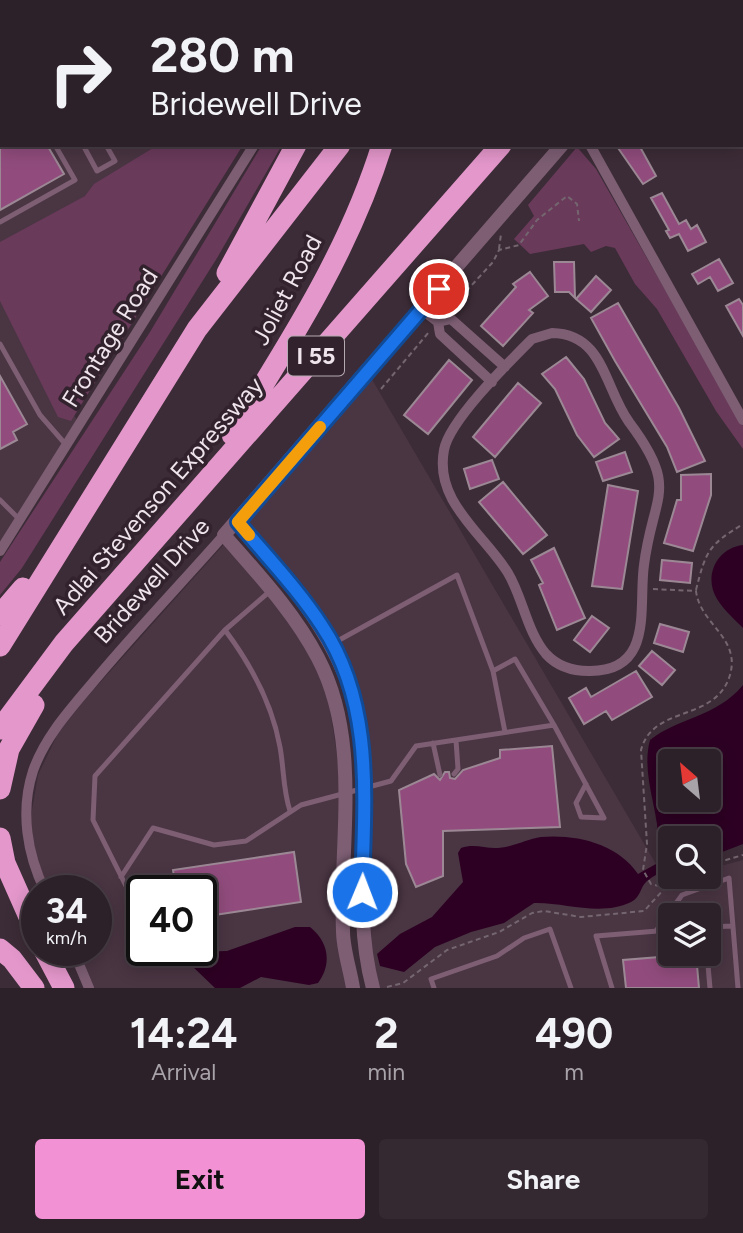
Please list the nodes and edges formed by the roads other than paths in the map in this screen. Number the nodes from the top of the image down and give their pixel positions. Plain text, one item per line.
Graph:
1 (56, 147) edge
2 (84, 147) edge
3 (107, 147) edge
4 (253, 147) edge
5 (295, 147) edge
6 (338, 147) edge
7 (381, 147) edge
8 (499, 147) edge
9 (514, 147) edge
10 (560, 147) edge
11 (591, 147) edge
12 (0, 222) edge
13 (432, 224) junction
14 (421, 309) junction
15 (438, 322) junction
16 (197, 329) junction
17 (0, 344) edge
18 (505, 366) junction
19 (492, 382) junction
20 (743, 420) edge
21 (67, 446) junction
22 (200, 487) junction
23 (0, 500) edge
24 (20, 520) junction
25 (238, 522) junction
26 (72, 529) junction
27 (224, 536) junction
28 (0, 551) edge
29 (272, 590) junction
30 (0, 615) edge
31 (225, 631) junction
32 (64, 643) junction
33 (331, 644) junction
34 (0, 646) edge
35 (493, 671) junction
36 (555, 725) junction
37 (0, 729) edge
38 (505, 732) junction
39 (456, 740) junction
40 (433, 743) junction
41 (454, 774) dead end
42 (440, 775) dead end
43 (586, 784) junction
44 (364, 788) junction
45 (0, 789) edge
46 (346, 792) junction
47 (290, 811) junction
48 (0, 838) edge
49 (39, 875) edge
50 (121, 877) junction
51 (126, 887) edge
52 (21, 899) edge
53 (721, 926) edge
54 (732, 926) junction
55 (656, 931) joint
56 (0, 949) edge
57 (52, 966) edge
58 (79, 966) edge
59 (708, 966) edge
60 (34, 988) edge
61 (64, 988) edge
62 (89, 988) edge
63 (354, 988) edge
64 (373, 988) edge
65 (434, 988) edge
66 (571, 988) edge
67 (612, 988) edge
68 (710, 988) edge
69 (738, 988) edge

1 - 12 lane
2 - 3 lane
4 - 21 street, Frontage Road
5 - 16 highway
6 - 16 highway, Adlai Stevenson Expressway
7 - 22 highway, Joliet Road
8 - 13 highway, Adlai Stevenson Expressway / I 55
9 - 13 highway
10 - 14 street, Bridewell Drive
11 - 20 street
13 - 22 highway, Adlai Stevenson Expressway / I 55
14 - 15 street
14 - 25 street, Bridewell Drive
15 - 18 street
15 - 19 street
16 - 26 highway, Adlai Stevenson Expressway
17 - 21 lane
18 - 19 street
18 - 19 street
21 - 24 street, Frontage Road
22 - 32 highway, Adlai Stevenson Expressway / I 55
23 - 24 lane
24 - 28 street, Frontage Road
25 - 27 street, Bridewell Drive
25 - 33 street
26 - 30 highway
26 - 34 highway, Adlai Stevenson Expressway
27 - 29 street
27 - 49 street, Bridewell Drive
29 - 31 lane
29 - 46 street
31 - 47 lane
31 - 50 lane
32 - 37 highway, Adlai Stevenson Expressway / I 55
32 - 45 highway
33 - 35 lane
33 - 44 street
35 - 36 lane
35 - 38 lane
36 - 38 lane
36 - 43 lane
38 - 39 lane
39 - 40 lane
39 - 41 lane
40 - 42 lane
40 - 44 lane
43 - 43 lane
44 - 46 lane
44 - 64 street
46 - 47 lane
46 - 63 street
47 - 50 lane
48 - 52 highway
50 - 51 lane
53 - 54 lane
54 - 55 lane
54 - 69 lane
55 - 67 lane
56 - 60 highway
57 - 61 highway
58 - 62 street
59 - 68 lane
65 - 66 lane

